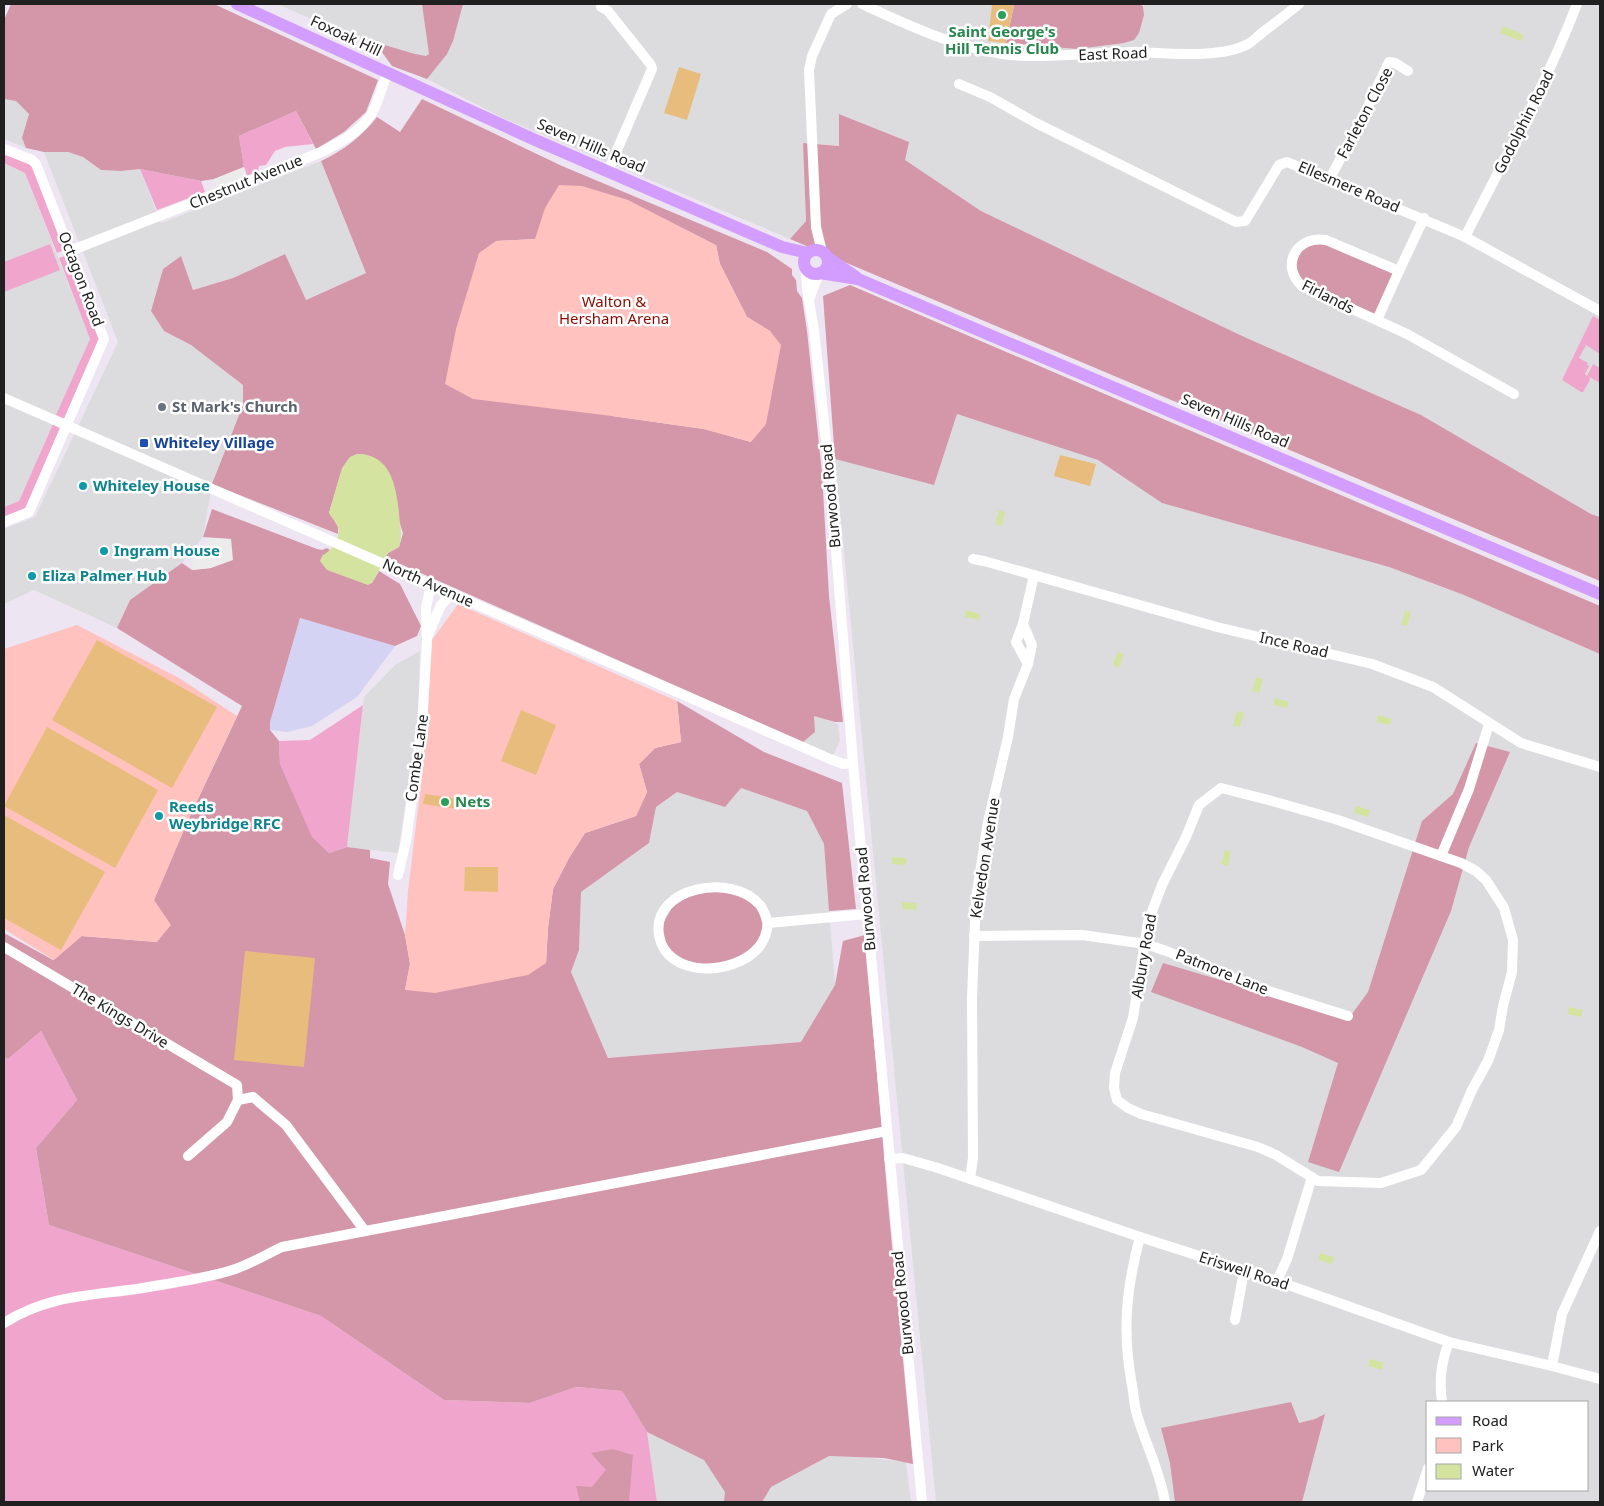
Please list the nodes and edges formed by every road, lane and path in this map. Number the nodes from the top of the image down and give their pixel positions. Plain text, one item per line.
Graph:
1 (237, 4) edge
2 (848, 4) edge
3 (862, 4) edge
4 (1299, 4) edge
5 (1577, 4) edge
6 (602, 7) dead end
7 (830, 9) edge
8 (1408, 71) dead end
9 (387, 74) junction
10 (959, 84) dead end
11 (4, 149) edge
12 (608, 171) junction
13 (1329, 180) junction
14 (1424, 218) junction
15 (1465, 237) junction
16 (782, 247) junction
17 (70, 251) junction
18 (817, 253) junction
19 (805, 267) junction
20 (1399, 271) junction
21 (820, 273) junction
22 (858, 279) junction
23 (810, 296) junction
24 (1600, 311) edge
25 (1377, 320) junction
26 (1514, 394) dead end
27 (4, 398) edge
28 (67, 425) junction
29 (4, 522) edge
30 (973, 559) dead end
31 (1034, 575) junction
32 (431, 584) junction
33 (452, 594) junction
34 (1600, 594) edge
35 (427, 641) junction
36 (1489, 724) junction
37 (853, 764) junction
38 (1600, 767) edge
39 (1441, 856) junction
40 (398, 875) dead end
41 (867, 914) junction
42 (768, 922) junction
43 (974, 936) junction
44 (1146, 944) junction
45 (4, 947) edge
46 (1348, 1016) dead end
47 (237, 1085) junction
48 (254, 1097) junction
49 (238, 1100) junction
50 (887, 1131) junction
51 (188, 1156) dead end
52 (890, 1158) junction
53 (1312, 1177) junction
54 (970, 1179) junction
55 (365, 1231) junction
56 (1600, 1231) edge
57 (1140, 1237) junction
58 (1244, 1271) junction
59 (1277, 1282) junction
60 (1236, 1320) dead end
61 (4, 1323) edge
62 (1449, 1342) junction
63 (1552, 1366) junction
64 (1600, 1379) edge
65 (1442, 1401) edge
66 (1426, 1474) edge
67 (922, 1502) edge
68 (1165, 1502) edge
69 (1417, 1502) edge

1 - 9 main road, Foxoak Hill
2 - 7 street
3 - 4 street, East Road
5 - 15 street, Godolphin Road
6 - 12 street
7 - 18 street
8 - 13 street, Farleton Close
9 - 12 main road, Seven Hills Road
9 - 17 street, Chestnut Avenue
10 - 13 street, Ellesmere Road
11 - 17 street, Octagon Road
12 - 16 main road, Seven Hills Road
13 - 14 street, Ellesmere Road
14 - 15 street, Ellesmere Road
14 - 20 street
15 - 24 street, Ellesmere Road
16 - 18 main road
16 - 19 main road
17 - 28 street, Octagon Road
18 - 19 main road
18 - 21 main road
18 - 22 main road
19 - 21 main road
19 - 23 street, Burwood Road
20 - 25 street
20 - 25 street, Firlands
21 - 22 main road
21 - 23 street, Burwood Road
22 - 34 main road, Seven Hills Road
23 - 37 street, Burwood Road
25 - 26 street, Firlands
27 - 28 street, North Avenue
28 - 29 street, Octagon Road
28 - 32 street, North Avenue
30 - 31 street, Ince Road
31 - 36 street, Ince Road
31 - 43 street, Kelvedon Avenue
32 - 33 street, North Avenue
32 - 35 street, Combe Lane
33 - 35 street, Combe Lane
33 - 37 street, North Avenue
35 - 40 street, Combe Lane
36 - 38 street, Ince Road
36 - 39 street
37 - 41 street, Burwood Road
39 - 44 street, Albury Road
39 - 53 street
41 - 42 street
41 - 50 street, Burwood Road
42 - 42 street
43 - 44 street, Patmore Lane
43 - 54 street, Kelvedon Avenue
44 - 46 street, Patmore Lane
44 - 53 street, Albury Road
45 - 47 street, The Kings Drive
47 - 48 street, The Kings Drive
47 - 49 street
48 - 49 street
48 - 55 street, The Kings Drive
49 - 51 street
50 - 52 street, Burwood Road
50 - 55 street
52 - 54 street, Eriswell Road
52 - 67 street, Burwood Road
53 - 59 street
54 - 57 street, Eriswell Road
55 - 61 street
56 - 63 street
57 - 58 street, Eriswell Road
57 - 68 street
58 - 59 street, Eriswell Road
58 - 60 street
59 - 62 street, Eriswell Road
62 - 63 street, Eriswell Road
62 - 65 street
63 - 64 street, Eriswell Road
66 - 69 street

